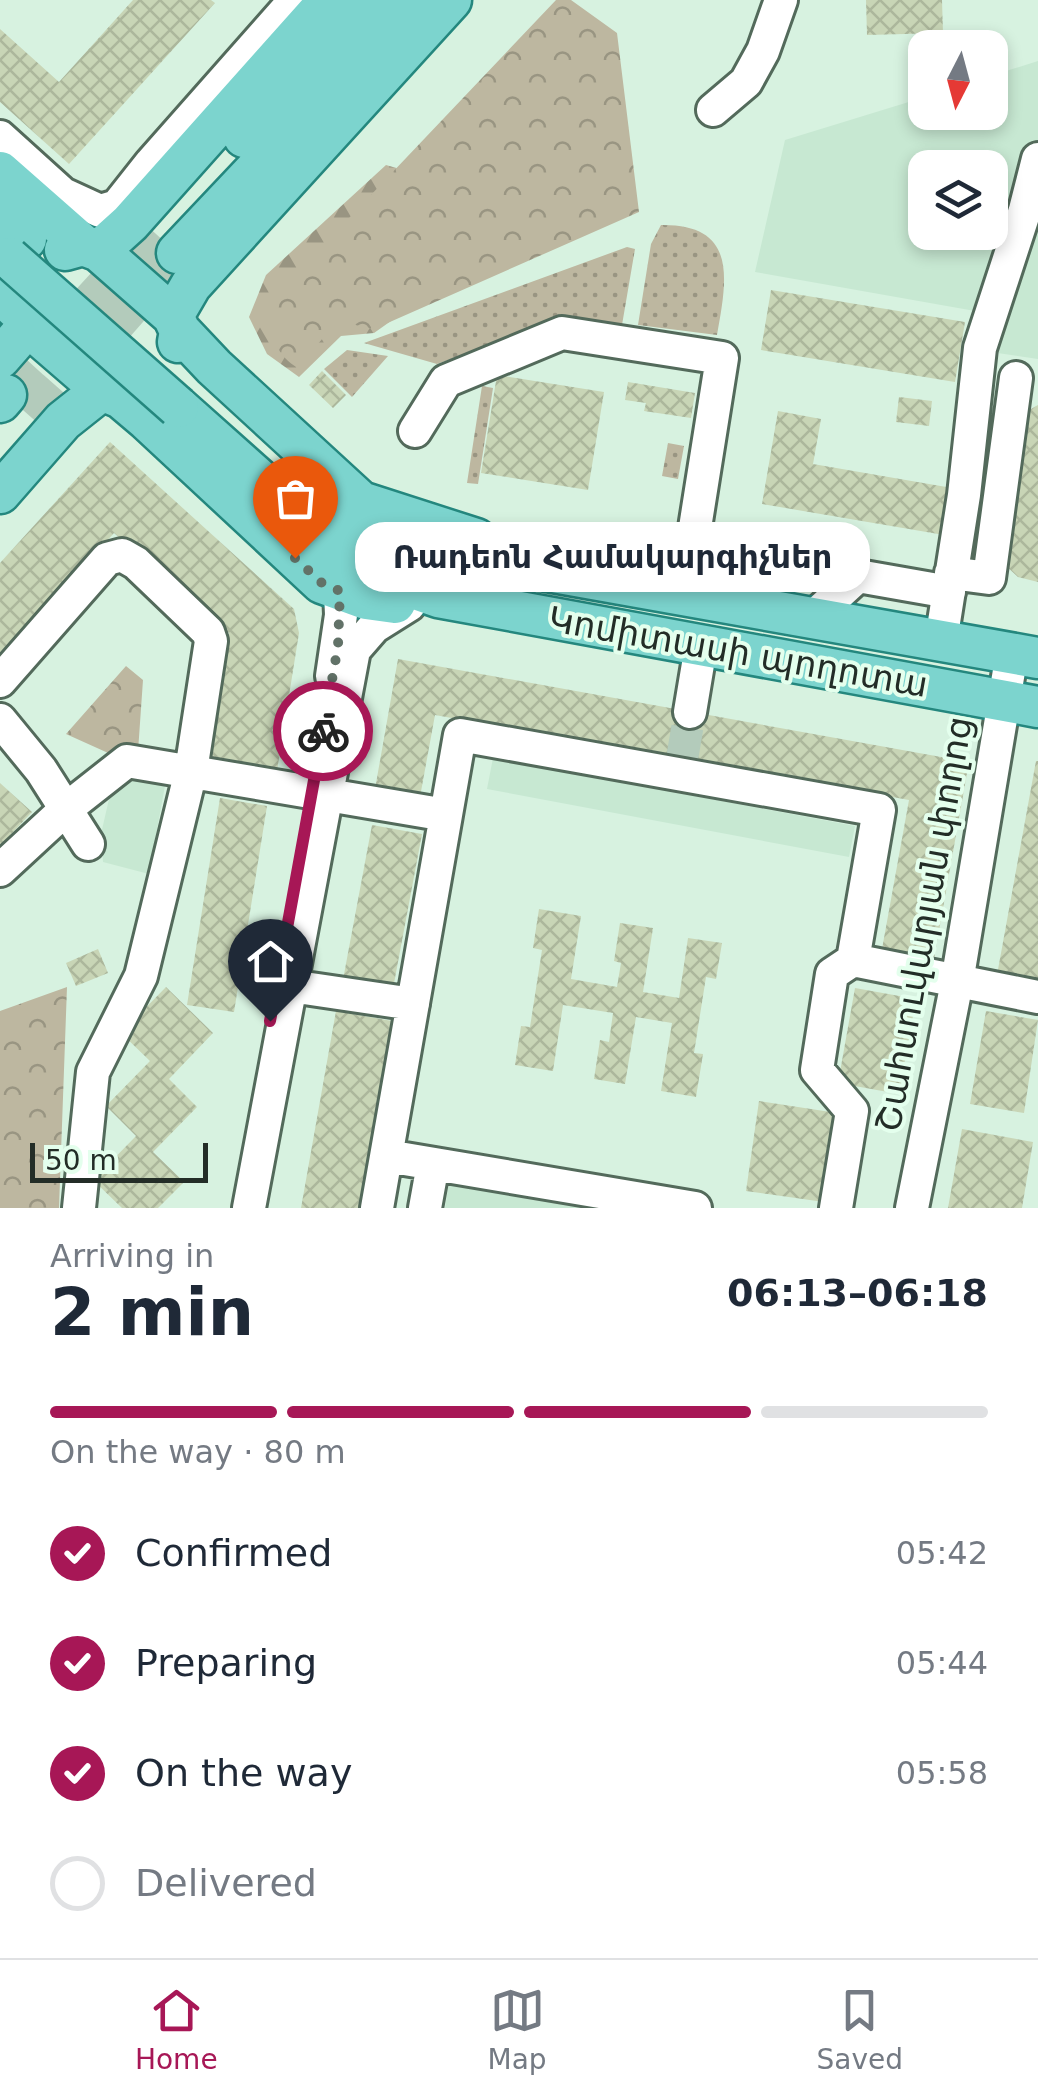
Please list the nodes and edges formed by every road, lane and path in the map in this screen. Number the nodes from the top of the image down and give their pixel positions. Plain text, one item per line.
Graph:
1 (295, 0) edge
2 (330, 0) edge
3 (370, 0) edge
4 (415, 0) edge
5 (451, 0) edge
6 (781, 0) edge
7 (713, 110) dead end
8 (0, 137) edge
9 (1038, 158) edge
10 (0, 172) edge
11 (82, 249) junction
12 (13, 273) edge
13 (176, 333) junction
14 (1016, 378) dead end
15 (10, 393) edge
16 (120, 393) junction
17 (186, 398) junction
18 (414, 431) dead end
19 (0, 454) edge
20 (0, 493) edge
21 (526, 569) junction
22 (950, 582) junction
23 (340, 591) junction
24 (684, 596) junction
25 (423, 601) junction
26 (811, 618) junction
27 (941, 641) junction
28 (701, 646) junction
29 (1025, 655) edge
30 (0, 680) edge
31 (1022, 704) edge
32 (690, 712) tunnel mouth
33 (0, 720) edge
34 (191, 771) junction
35 (320, 793) junction
36 (66, 810) junction
37 (446, 815) junction
38 (88, 844) dead end
39 (0, 870) edge
40 (853, 960) junction
41 (956, 982) junction
42 (283, 985) junction
43 (1038, 997) edge
44 (413, 1004) junction
45 (386, 1156) junction
46 (433, 1164) junction
47 (687, 1207) edge
48 (79, 1208) edge
49 (236, 1208) edge
50 (249, 1208) edge
51 (377, 1208) edge
52 (425, 1208) edge
53 (836, 1208) edge
54 (912, 1208) edge

1 - 8 street
2 - 11 main road
3 - 4 main road
5 - 13 main road
6 - 7 street
9 - 22 street
10 - 11 main road, Կոմիտասի պողոտա
11 - 13 main road, Կոմիտասի պողոտա
12 - 15 main road
12 - 16 main road, Կոմիտասի պողոտա
12 - 17 main road
13 - 21 main road, Կոմիտասի պողոտա
14 - 22 street
15 - 19 main road
16 - 20 main road
16 - 23 main road, Կոմիտասի պողոտա
17 - 21 main road, Կոմիտասի պողոտա
17 - 25 main road, Կոմիտասի պողոտա
18 - 24 street
21 - 24 main road, Կոմիտասի պողոտա
22 - 26 street
22 - 27 street
23 - 25 main road, Կոմիտասի պողոտա
23 - 35 street
24 - 26 main road, Կոմիտասի պողոտա
25 - 28 main road, Կոմիտասի պողոտա
25 - 35 street
26 - 27 main road, Կոմիտասի պողոտա
27 - 29 main road, Կոմիտասի պողոտա
28 - 31 main road, Կոմիտասի պողոտա
28 - 32 street
29 - 31 street, Շահսուվարյան փողոց
30 - 34 street
31 - 41 street, Շահսուվարյան փողոց
33 - 36 street
34 - 35 street
34 - 36 street
34 - 48 street
35 - 37 street
35 - 42 street
36 - 38 street
36 - 39 street
37 - 40 street
37 - 44 street
40 - 41 street
40 - 53 street
41 - 43 street
41 - 54 street, Շահսուվարյան փողոց
42 - 44 street
42 - 49 street
42 - 50 street
44 - 45 street
45 - 46 street
45 - 51 street
46 - 47 street
46 - 52 street

